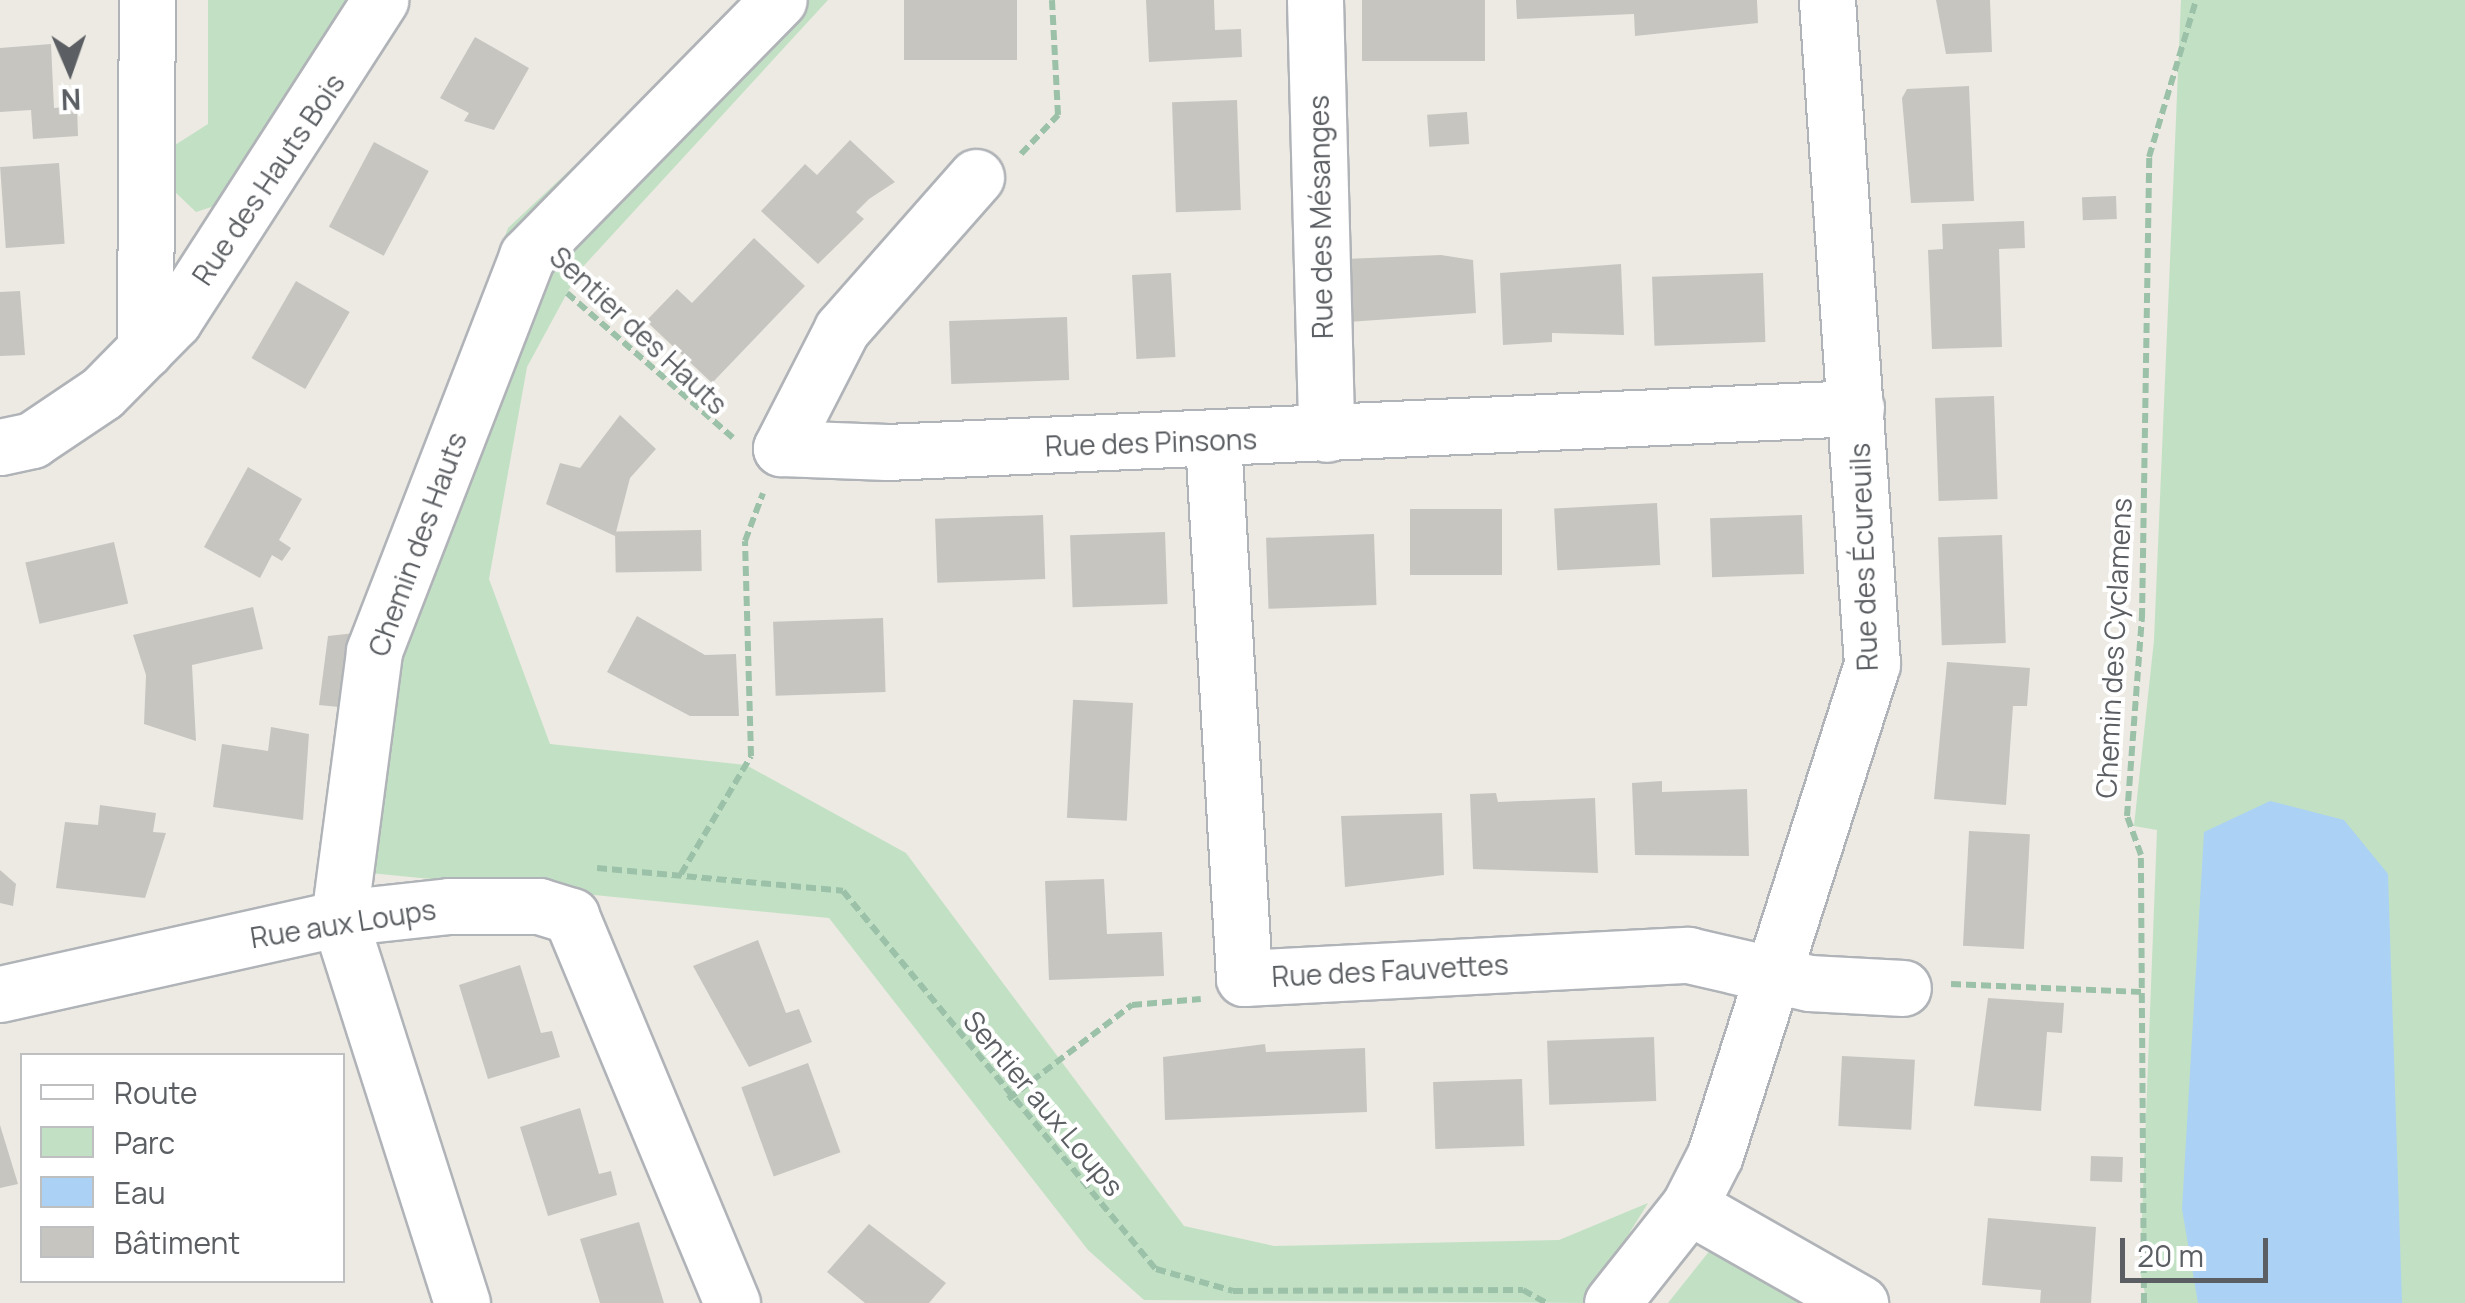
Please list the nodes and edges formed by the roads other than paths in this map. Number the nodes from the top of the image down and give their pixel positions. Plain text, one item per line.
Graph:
1 (147, 0) edge
2 (380, 0) edge
3 (779, 0) edge
4 (1315, 0) edge
5 (1827, 0) edge
6 (976, 177) road end
7 (145, 350) junction
8 (1856, 408) junction
9 (1326, 434) junction
10 (1213, 440) junction
11 (0, 447) edge
12 (340, 918) junction
13 (1772, 971) junction
14 (1903, 988) road end
15 (0, 994) edge
16 (1689, 1206) junction
17 (462, 1303) edge
18 (732, 1303) edge
19 (1612, 1303) edge
20 (1860, 1303) edge

1 - 7 street, Rue des Hauts Bois
2 - 7 street, Rue des Hauts Bois
3 - 12 street, Chemin des Hauts
4 - 9 street, Rue des Mésanges
5 - 8 street, Rue des Écureuils
6 - 10 street, Rue des Pinsons
7 - 11 street, Rue des Hauts Bois
8 - 9 street, Rue des Pinsons
8 - 13 street, Rue des Écureuils
9 - 10 street, Rue des Pinsons
10 - 13 street, Rue des Fauvettes
12 - 15 street, Rue aux Loups
12 - 17 street, Chemin des Hauts
12 - 18 street, Rue aux Loups
13 - 14 street, Rue des Fauvettes
13 - 16 street, Rue des Écureuils
16 - 19 street, Rue des Écureuils
16 - 20 street

